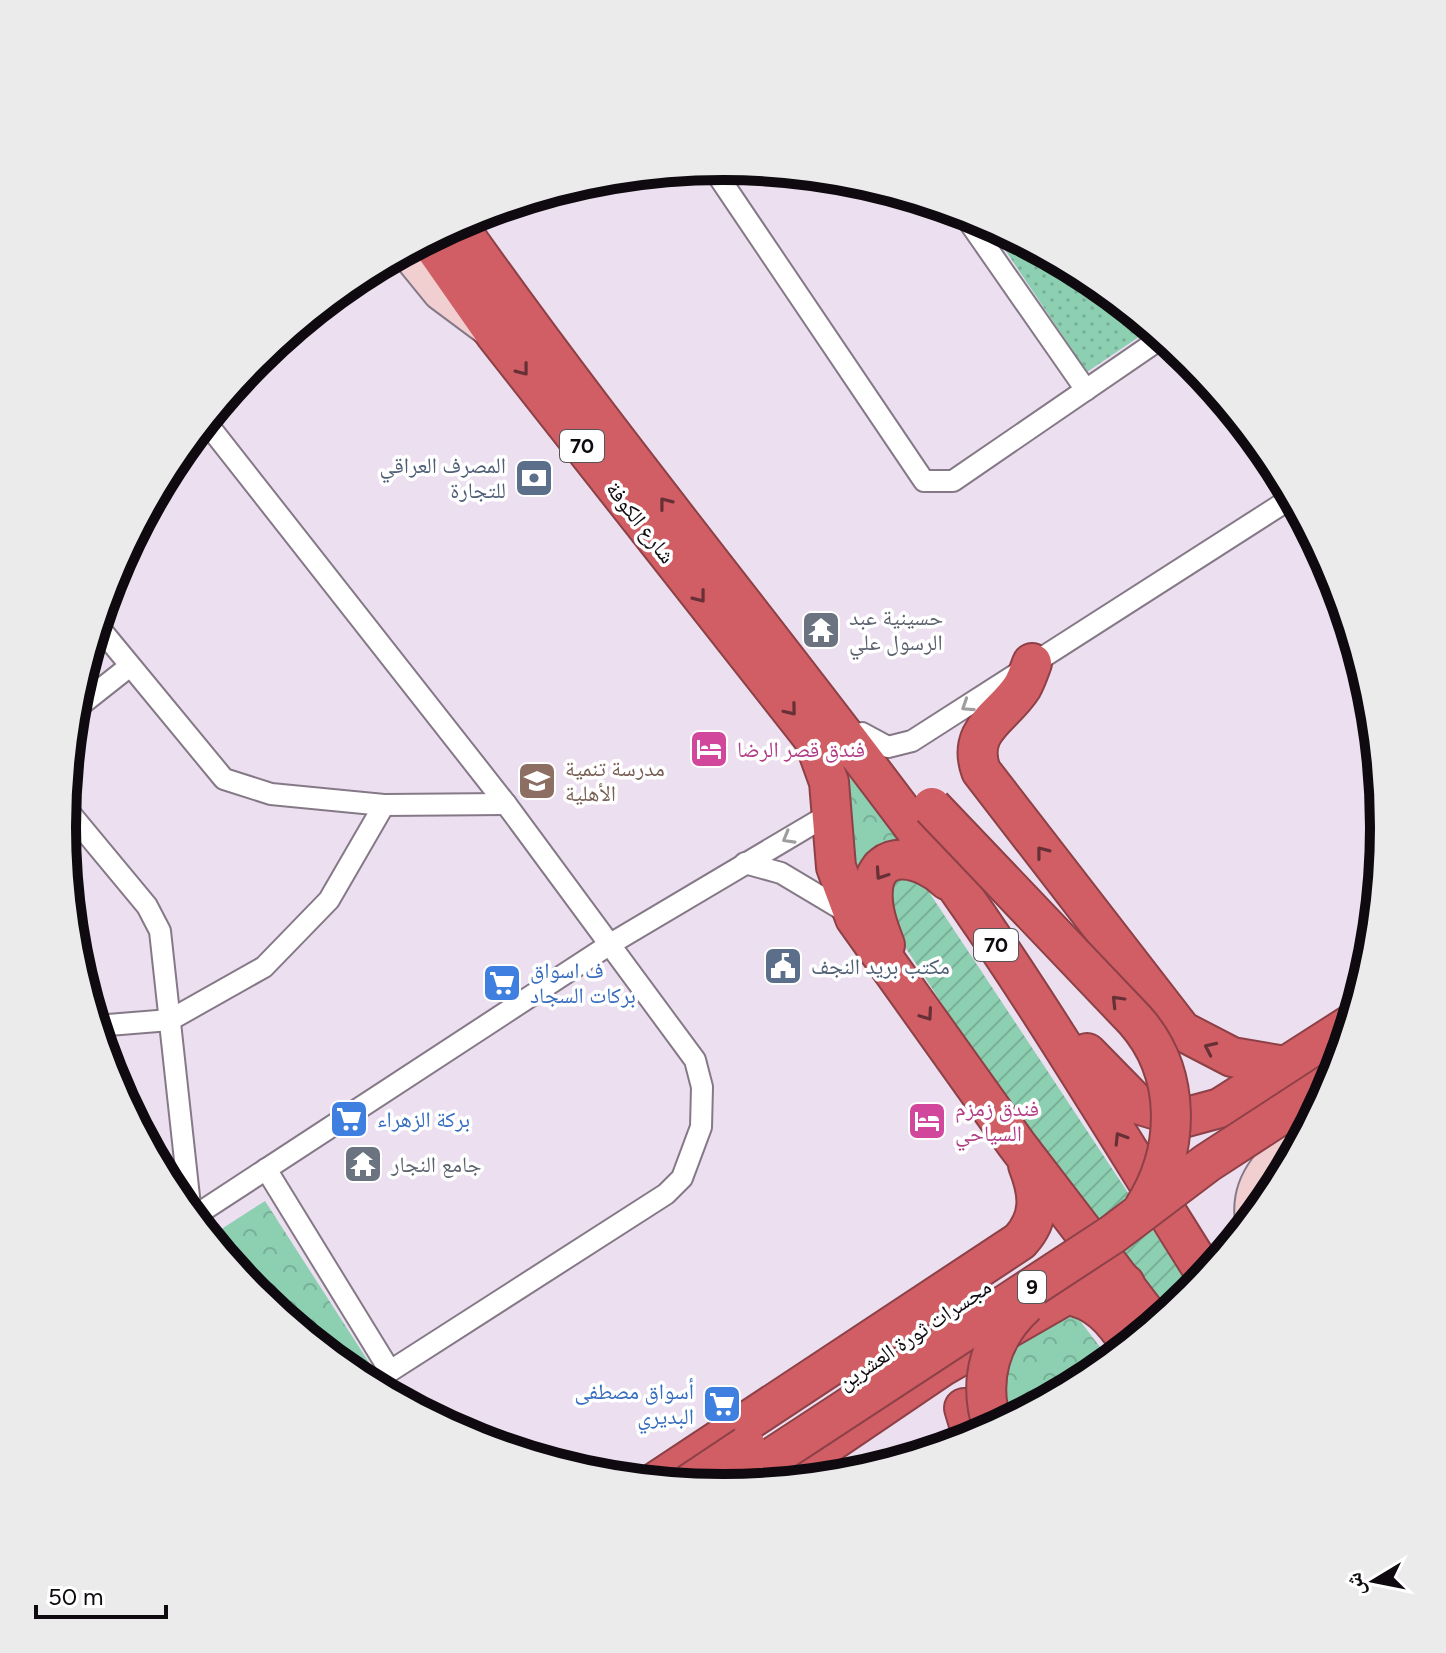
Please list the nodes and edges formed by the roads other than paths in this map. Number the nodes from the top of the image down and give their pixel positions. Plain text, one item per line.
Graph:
1 (721, 180) edge
2 (477, 228) edge
3 (975, 231) edge
4 (462, 235) edge
5 (436, 247) edge
6 (411, 260) edge
7 (508, 325) junction
8 (1154, 343) edge
9 (1086, 390) junction
10 (212, 430) edge
11 (1283, 503) edge
12 (105, 635) edge
13 (759, 641) junction
14 (1032, 663) junction
15 (130, 666) junction
16 (88, 699) edge
17 (862, 733) junction
18 (506, 804) junction
19 (384, 805) junction
20 (831, 813) junction
21 (76, 821) edge
22 (745, 863) junction
23 (964, 899) junction
24 (855, 918) junction
25 (612, 943) junction
26 (1009, 963) junction
27 (905, 983) junction
28 (170, 1020) junction
29 (107, 1025) edge
30 (1336, 1034) edge
31 (1285, 1066) junction
32 (1324, 1066) edge
33 (1311, 1095) edge
34 (1017, 1145) junction
35 (1285, 1145) edge
36 (266, 1169) junction
37 (189, 1192) edge
38 (1252, 1199) edge
39 (202, 1209) edge
40 (1123, 1227) junction
41 (1047, 1246) junction
42 (1199, 1264) edge
43 (1127, 1288) junction
44 (1066, 1295) junction
45 (1147, 1315) edge
46 (1132, 1327) edge
47 (999, 1334) junction
48 (1124, 1334) edge
49 (879, 1335) junction
50 (390, 1371) junction
51 (382, 1376) edge
52 (914, 1386) junction
53 (991, 1415) edge
54 (970, 1424) edge
55 (790, 1470) edge
56 (672, 1471) edge
57 (705, 1473) edge
58 (749, 1473) edge

1 - 9 street
2 - 7 main road
3 - 9 street
4 - 7 highway, شارع الكوفة / 70
5 - 7 highway, شارع الكوفة / 70
6 - 7 main road
7 - 13 highway, شارع الكوفة / 70
8 - 9 street
10 - 18 street
11 - 14 street
12 - 15 street
13 - 17 highway
13 -> 20 highway, 70
13 - 23 highway, 70
14 -> 17 street
31 -> 14 highway
15 - 16 street
15 - 19 street
40 -> 17 highway, bridge
18 - 19 street
18 - 25 street
19 - 28 street
20 -> 22 street
20 - 24 highway, 70
21 - 28 street
22 - 24 street
22 - 25 street
23 - 26 highway, 70
23 -> 27 highway
24 - 27 highway, 70
25 - 36 street
25 - 50 street
26 - 31 highway
42 -> 26 highway, 70
27 -> 34 highway, 70
28 - 29 street
28 - 37 street
30 - 31 highway
32 - 41 highway, مجسرات ثورة العشرين / 9, bridge
33 - 40 highway, مجسرات ثورة العشرين / 9, bridge
34 - 43 highway, 70
34 - 49 highway
35 - 38 main road
36 - 39 street
36 - 50 street
40 - 47 highway, bridge
40 - 58 highway, مجسرات ثورة العشرين / 9, bridge
41 - 54 highway, bridge
41 - 57 highway, مجسرات ثورة العشرين / 9, bridge
43 - 44 highway
43 - 45 highway, 70
43 - 46 highway
44 - 47 highway
44 - 48 highway
47 - 52 highway
47 - 53 highway, bridge
49 - 52 highway
49 - 56 highway
50 - 51 street
52 - 55 highway

